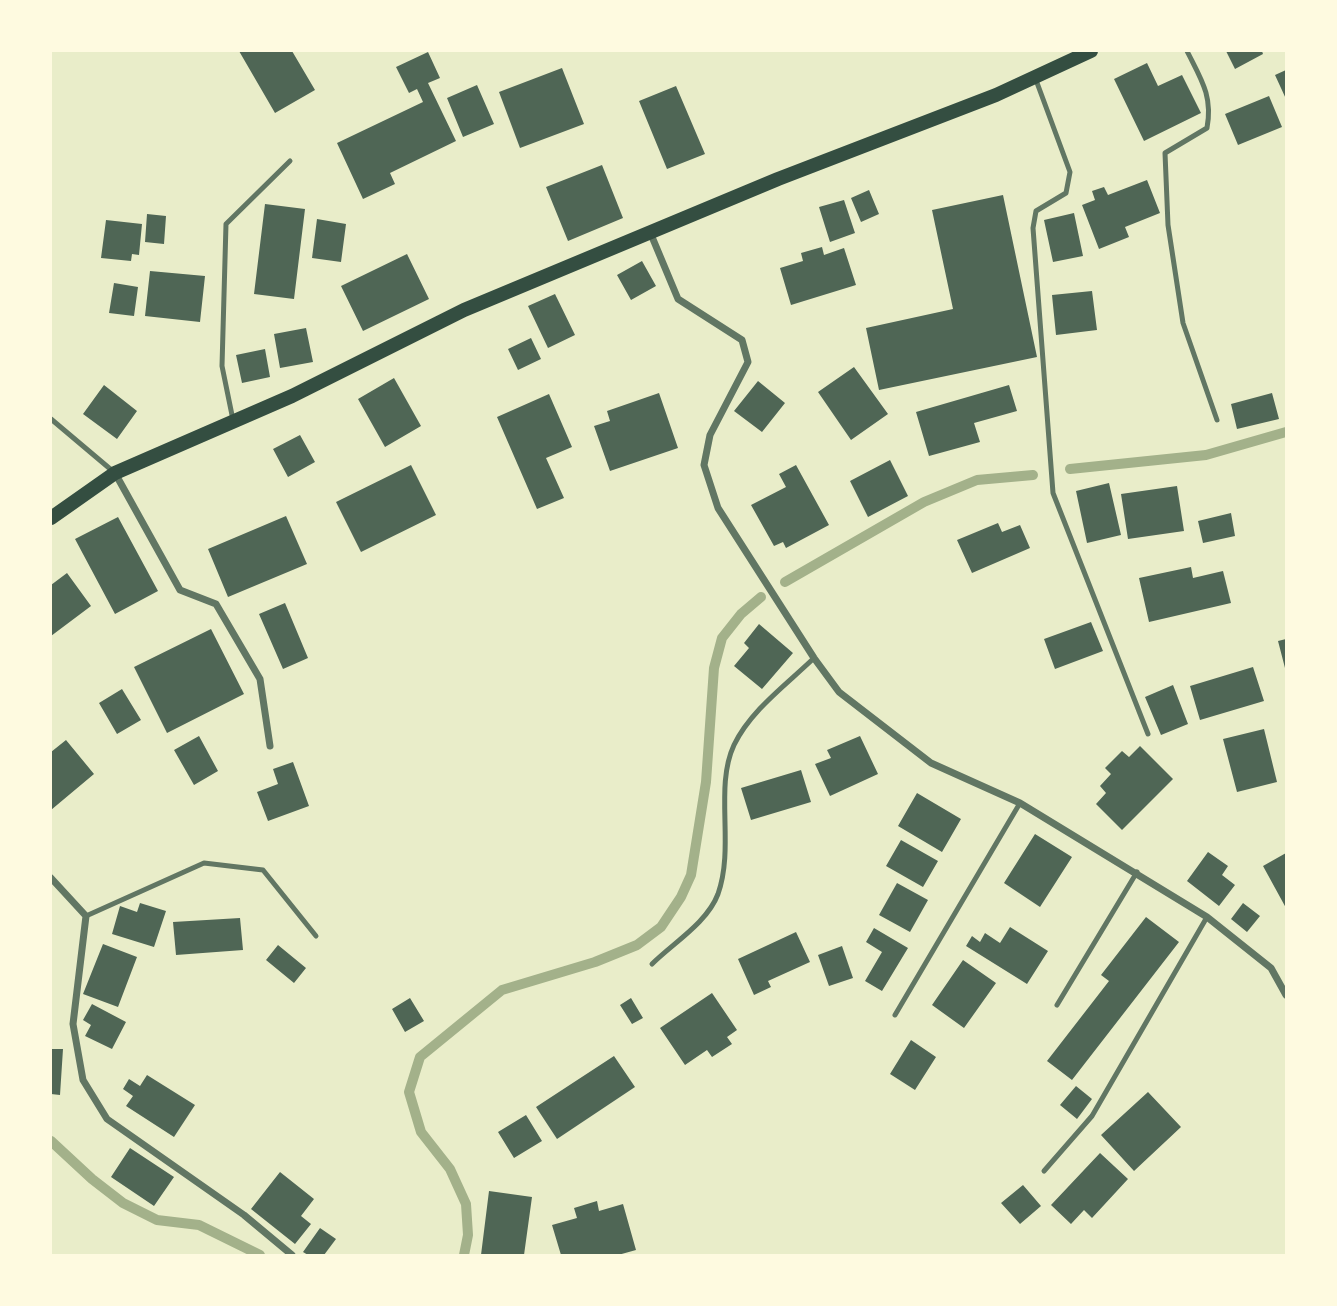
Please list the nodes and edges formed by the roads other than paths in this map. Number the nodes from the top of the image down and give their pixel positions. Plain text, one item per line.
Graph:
1 (1091, 51) edge
2 (1187, 51) edge
3 (1034, 77) junction
4 (290, 161) dead end
5 (650, 231) junction
6 (51, 419) edge
7 (1217, 420) dead end
8 (233, 421) junction
9 (115, 473) junction
10 (51, 518) edge
11 (814, 658) junction
12 (1148, 734) dead end
13 (271, 746) dead end
14 (1020, 803) junction
15 (1137, 872) junction
16 (51, 878) edge
17 (86, 916) junction
18 (1207, 917) junction
19 (316, 936) dead end
20 (652, 964) dead end
21 (1286, 995) edge
22 (1057, 1005) dead end
23 (895, 1015) dead end
24 (1044, 1171) dead end
25 (292, 1255) edge

1 - 3 main road
2 - 7 lane
3 - 5 main road
3 - 12 lane
4 - 8 lane
5 - 8 main road
5 - 11 street
6 - 9 lane
8 - 9 main road
9 - 10 main road
9 - 13 street
11 - 14 street
11 - 20 lane
14 - 15 street
14 - 23 lane
15 - 18 street
15 - 22 lane
16 - 17 street
17 - 19 lane
17 - 25 street
18 - 21 street
18 - 24 lane

